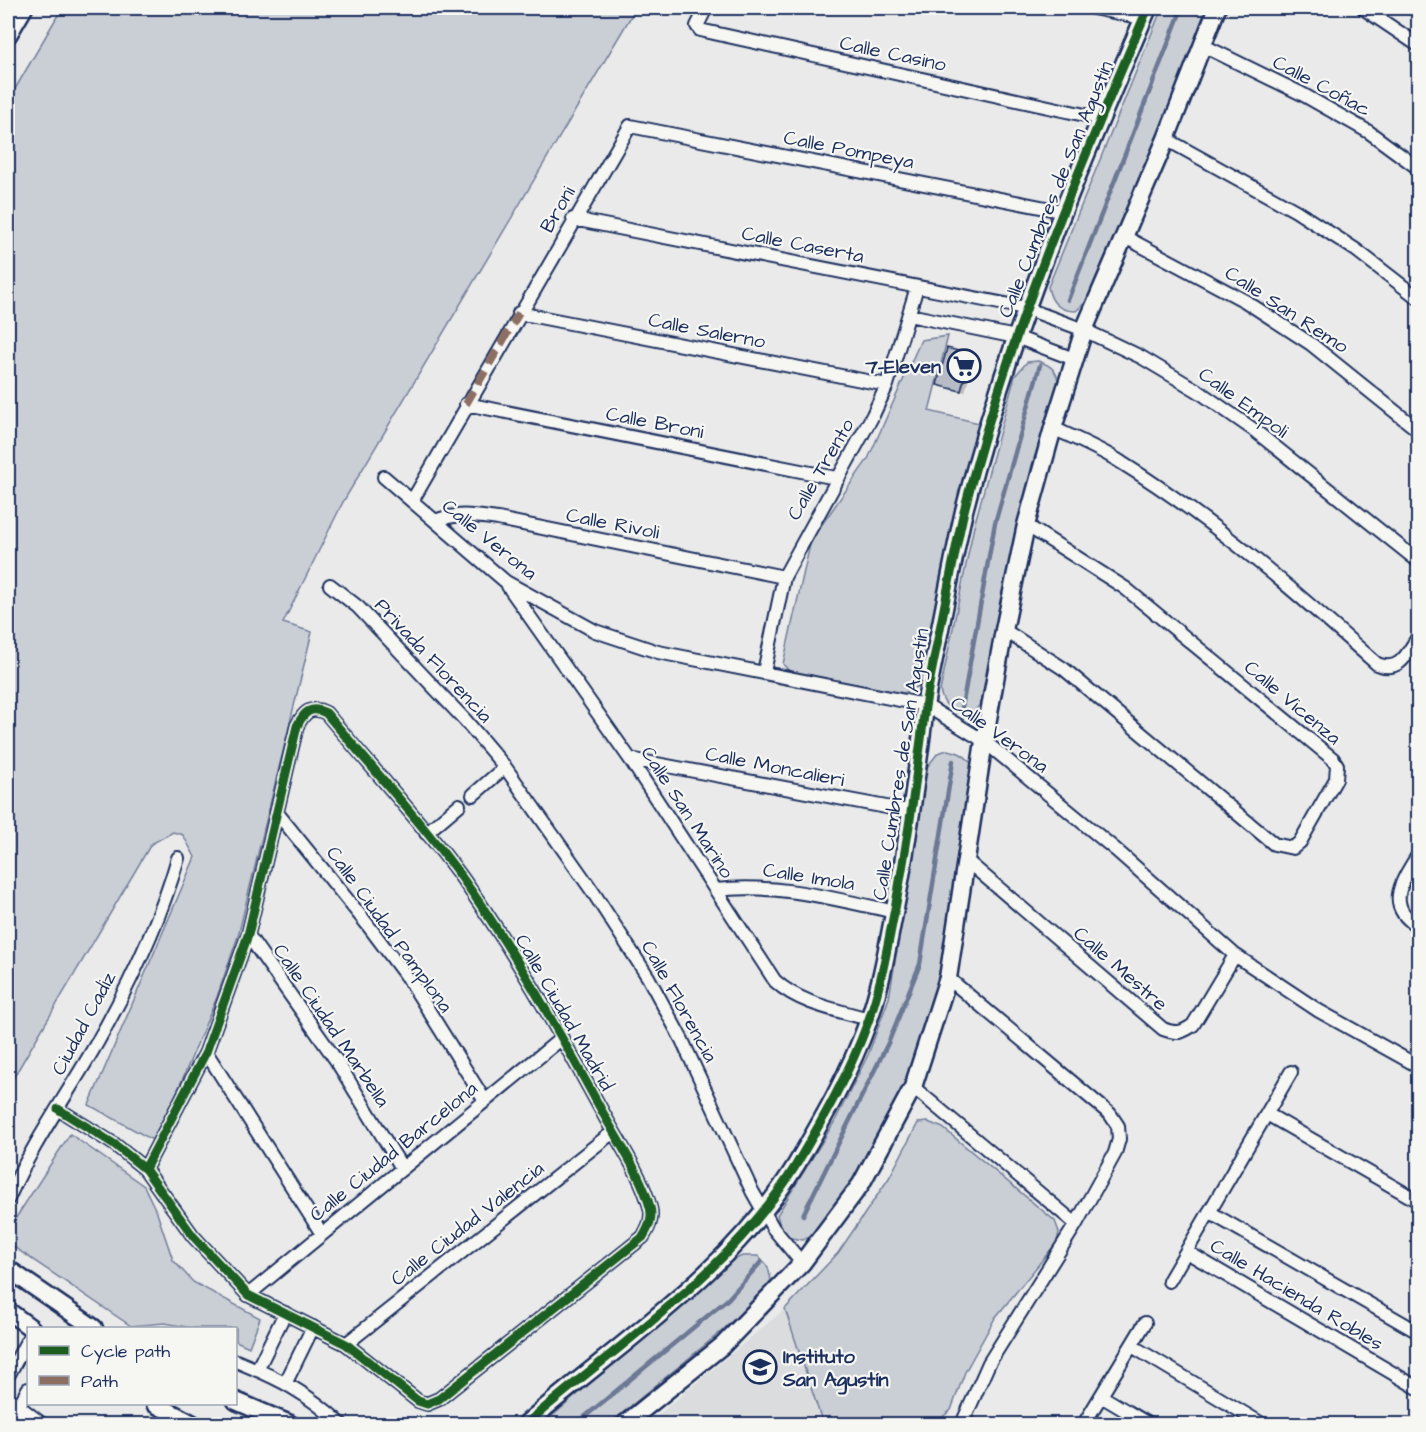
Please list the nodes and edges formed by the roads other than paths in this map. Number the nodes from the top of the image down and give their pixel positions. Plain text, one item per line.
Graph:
1 (24, 8) edge
2 (706, 8) edge
3 (1094, 8) edge
4 (1217, 8) edge
5 (1363, 8) edge
6 (1145, 13) edge
7 (8, 35) edge
8 (1202, 45) junction
9 (1419, 45) edge
10 (1103, 118) junction
11 (630, 126) joint
12 (1166, 139) junction
13 (1419, 168) edge
14 (1061, 211) junction
15 (573, 219) junction
16 (1124, 236) junction
17 (917, 287) junction
18 (1419, 298) edge
19 (1025, 308) junction
20 (519, 313) junction
21 (909, 315) junction
22 (1084, 330) junction
23 (1016, 337) junction
24 (1074, 359) junction
25 (887, 385) junction
26 (466, 404) junction
27 (1053, 428) junction
28 (1419, 430) edge
29 (384, 477) dead end
30 (836, 478) junction
31 (412, 501) junction
32 (435, 521) junction
33 (1026, 525) junction
34 (1419, 561) edge
35 (784, 577) junction
36 (506, 582) junction
37 (330, 585) dead end
38 (1004, 630) junction
39 (1419, 637) edge
40 (764, 672) junction
41 (926, 705) junction
42 (984, 741) junction
43 (630, 759) junction
44 (505, 767) junction
45 (473, 795) dead end
46 (459, 805) dead end
47 (913, 812) junction
48 (278, 814) junction
49 (426, 832) junction
50 (1419, 855) edge
51 (178, 858) dead end
52 (967, 861) junction
53 (716, 890) junction
54 (895, 912) junction
55 (1419, 926) edge
56 (248, 935) junction
57 (1235, 954) junction
58 (948, 978) junction
59 (869, 1019) junction
60 (562, 1038) junction
61 (206, 1052) junction
62 (1419, 1066) edge
63 (1291, 1072) dead end
64 (913, 1088) junction
65 (485, 1101) junction
66 (58, 1109) junction
67 (1267, 1114) junction
68 (613, 1132) junction
69 (402, 1168) junction
70 (145, 1169) junction
71 (8, 1199) edge
72 (1419, 1201) edge
73 (764, 1212) junction
74 (1209, 1212) junction
75 (1076, 1224) junction
76 (322, 1234) junction
77 (1187, 1251) junction
78 (801, 1263) junction
79 (8, 1269) edge
80 (1168, 1281) dead end
81 (248, 1295) junction
82 (8, 1311) edge
83 (285, 1313) junction
84 (1145, 1323) dead end
85 (29, 1327) edge
86 (91, 1327) edge
87 (313, 1328) junction
88 (1419, 1332) edge
89 (27, 1341) edge
90 (346, 1344) junction
91 (1132, 1346) junction
92 (237, 1361) edge
93 (257, 1370) junction
94 (8, 1376) edge
95 (286, 1382) junction
96 (1419, 1388) edge
97 (27, 1391) edge
98 (1101, 1396) junction
99 (8, 1398) edge
100 (237, 1401) edge
101 (157, 1405) edge
102 (19, 1407) junction
103 (962, 1424) edge
104 (9, 1425) edge
105 (42, 1425) edge
106 (193, 1425) edge
107 (290, 1425) edge
108 (341, 1425) edge
109 (526, 1425) edge
110 (625, 1425) edge
111 (1084, 1425) edge
112 (1148, 1425) edge
113 (1262, 1425) edge

1 - 7 street
2 - 10 street, Calle Casino
3 - 6 street
4 - 8 street
5 - 9 street
6 - 10 street, Calle Cumbres de San Agustín
8 - 12 street
8 - 13 street, Calle Coñac
10 - 14 street, Calle Cumbres de San Agustín
11 - 14 street, Calle Pompeya
11 - 15 street, Broni
12 - 16 street
12 - 18 street
14 - 19 street, Calle Cumbres de San Agustín
15 - 17 street, Calle Caserta
15 - 20 street, Broni
16 - 22 street
16 - 28 street, Calle San Remo
17 - 19 street, Calle Caserta
17 - 21 street, Calle Trento
19 - 22 street, Calle Empoli
19 - 23 street, Calle Cumbres de San Agustín
20 - 25 street, Calle Salerno
20 - 26 street
21 - 23 street
21 - 25 street, Calle Trento
22 - 24 street
22 - 34 street, Calle Empoli
23 - 24 street
23 - 41 street, Calle Cumbres de San Agustín
24 - 27 street
25 - 30 street, Calle Trento
26 - 30 street, Calle Broni
26 - 31 street
27 - 33 street
27 - 39 street
29 - 31 street, Calle Verona
30 - 35 street, Calle Trento
31 - 32 street, Calle Verona
32 - 35 street, Calle Rivoli
32 - 36 street, Calle Verona
33 - 38 street
33 - 38 street, Calle Vicenza
35 - 40 street, Calle Trento
36 - 40 street, Calle Verona
36 - 43 street, Calle San Marino
37 - 44 street, Privada Florencia
38 - 42 street
40 - 41 street, Calle Verona
41 - 42 street, Calle Verona
41 - 47 street, Calle Cumbres de San Agustín
42 - 52 street
42 - 57 street, Calle Verona
43 - 47 street, Calle Moncalieri
43 - 53 street, Calle San Marino
44 - 45 street
44 - 73 street, Calle Florencia
46 - 49 street
47 - 54 street, Calle Cumbres de San Agustín
48 - 49 street, Calle Ciudad Madrid
48 - 56 street, Calle Ciudad Madrid
48 - 65 street, Calle Ciudad Pamplona
49 - 60 street, Calle Ciudad Madrid
50 - 55 street
51 - 66 street, Ciudad Cadiz
52 - 57 street, Calle Mestre
52 - 58 street
53 - 54 street, Calle Imola
53 - 59 street, Calle San Marino
54 - 59 street, Calle Cumbres de San Agustín
56 - 61 street, Calle Ciudad Madrid
56 - 69 street, Calle Ciudad Marbella
57 - 62 street, Calle Verona
58 - 64 street
58 - 75 street
59 - 73 street, Calle Cumbres de San Agustín
60 - 65 street, Calle Ciudad Barcelona
60 - 68 street, Calle Ciudad Madrid
61 - 70 street, Calle Ciudad Madrid
61 - 76 street
63 - 67 street
64 - 75 street
64 - 78 street
65 - 69 street, Calle Ciudad Barcelona
66 - 70 street, Calle Ciudad Madrid
66 - 71 street, Ciudad Cadiz
67 - 72 street
67 - 74 street
68 - 90 street, Calle Ciudad Valencia
68 - 90 street, Calle Ciudad Madrid
69 - 76 street, Calle Ciudad Barcelona
70 - 81 street, Calle Ciudad Madrid
73 - 78 street, Calle Florencia
73 - 109 street, Calle Cumbres de San Agustín
74 - 77 street
74 - 88 street, Calle Hacienda Robles
75 - 103 street
76 - 81 street, Calle Ciudad Barcelona
77 - 80 street
77 - 96 street, Calle Hacienda Robles
78 - 110 street
79 - 86 street
81 - 83 street, Calle Ciudad Madrid
82 - 85 street
83 - 87 street, Calle Ciudad Madrid
83 - 93 street
84 - 91 street
87 - 90 street, Calle Ciudad Madrid
87 - 95 street
89 - 94 street
91 - 98 street
91 - 113 street
92 - 93 street
93 - 95 street
95 - 108 street
97 - 102 street
98 - 111 street
98 - 112 street
99 - 102 street
100 - 107 street
101 - 106 street
102 - 104 street
102 - 105 street

